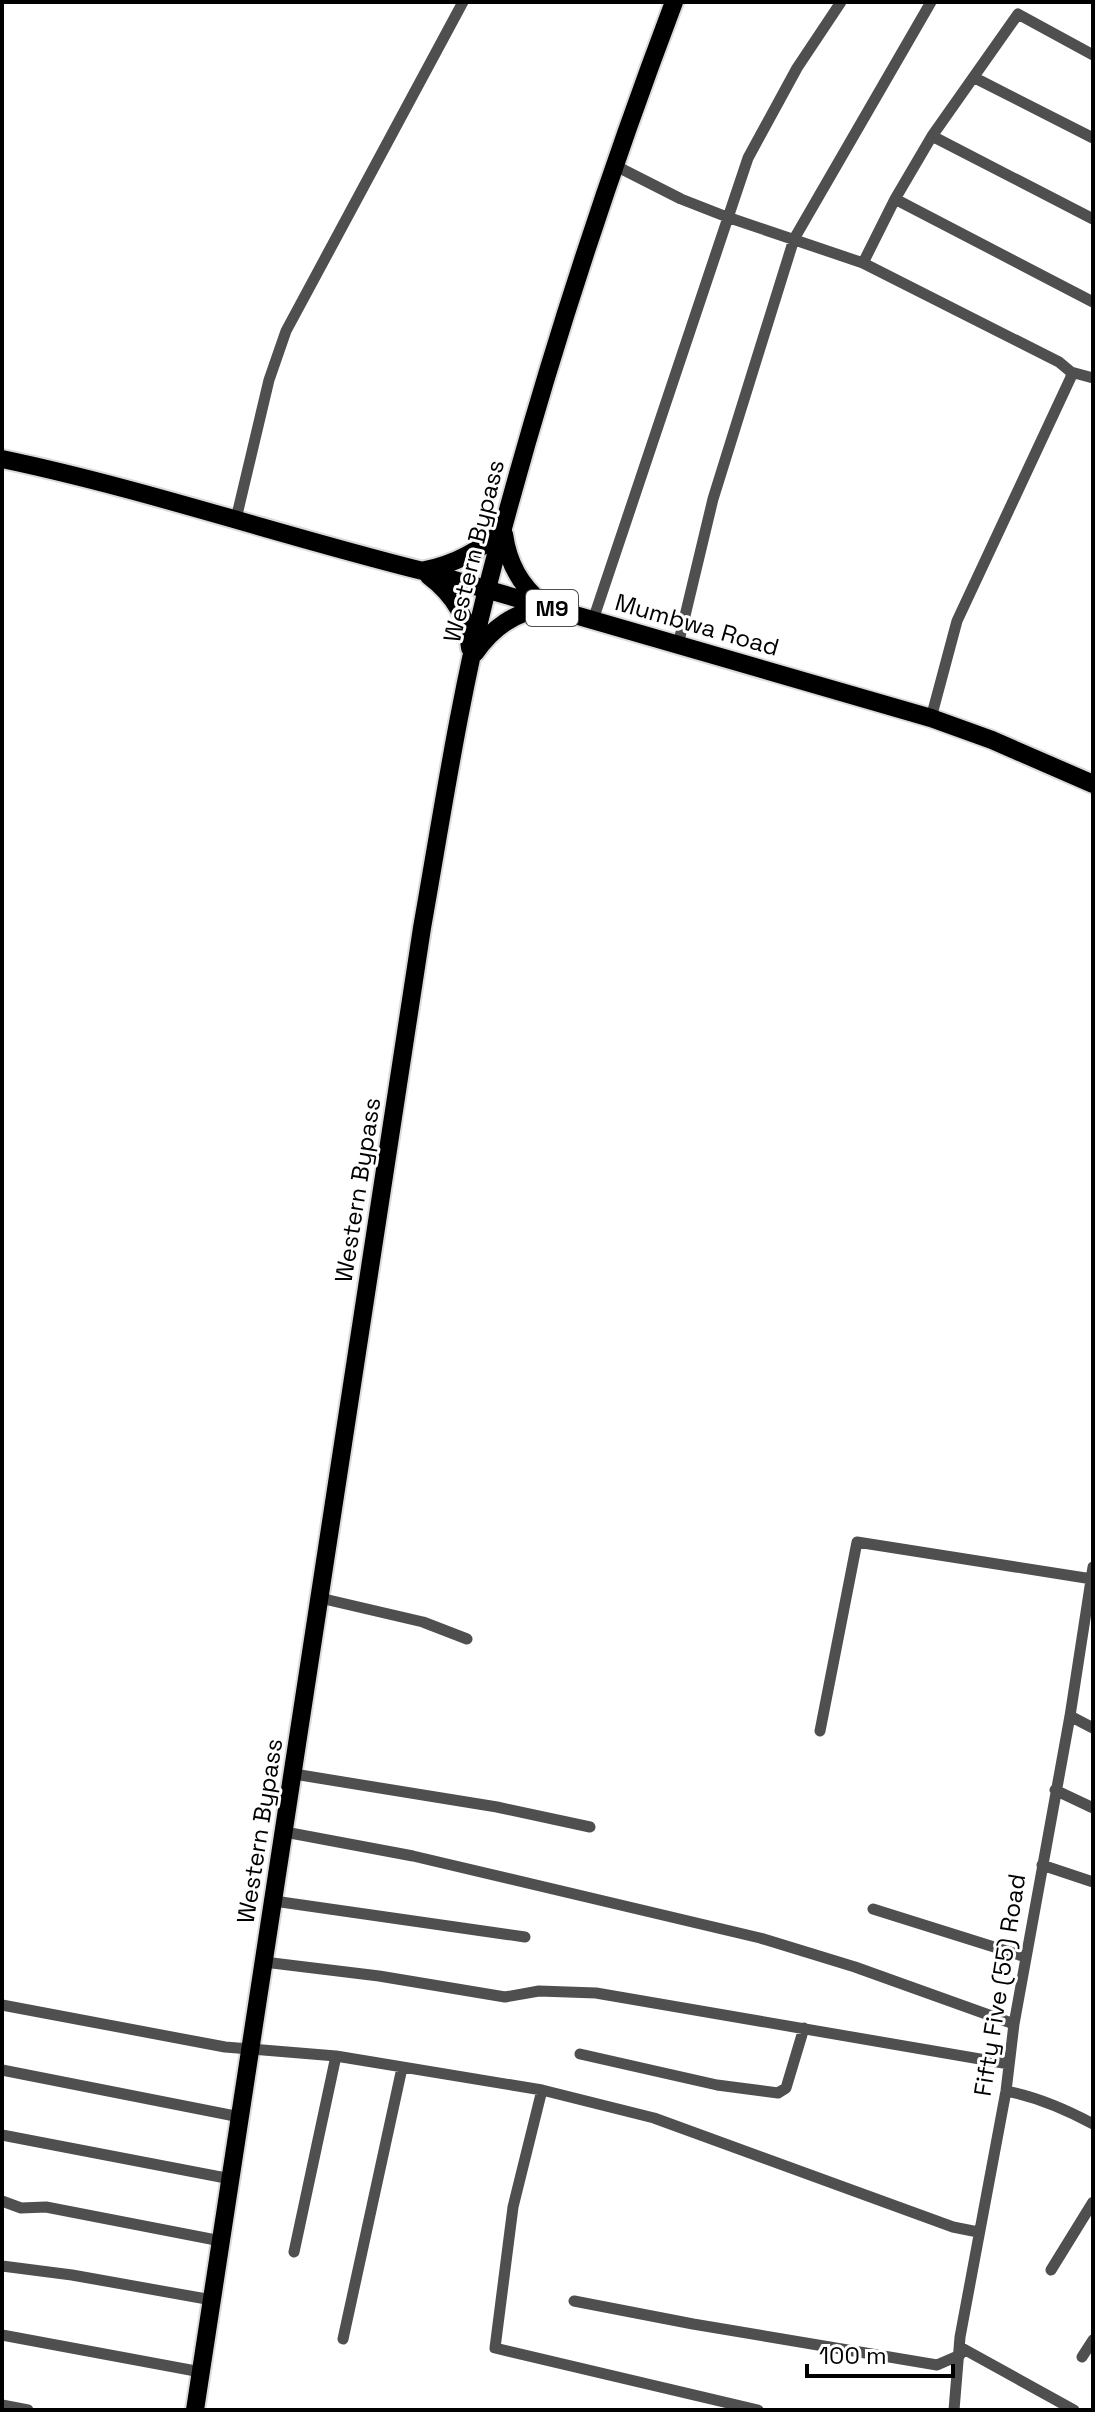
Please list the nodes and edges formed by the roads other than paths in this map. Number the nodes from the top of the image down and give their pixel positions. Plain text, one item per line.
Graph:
1 (463, 2) edge
2 (674, 2) edge
3 (841, 2) edge
4 (931, 2) edge
5 (1093, 55) edge
6 (975, 78) junction
7 (932, 136) junction
8 (1093, 138) edge
9 (614, 165) junction
10 (895, 199) junction
11 (727, 217) junction
12 (1093, 219) edge
13 (794, 239) junction
14 (863, 263) junction
15 (1093, 302) edge
16 (1071, 372) junction
17 (1093, 378) edge
18 (2, 459) edge
19 (236, 519) junction
20 (503, 531) junction
21 (423, 571) junction
22 (487, 590) junction
23 (547, 607) junction
24 (593, 620) junction
25 (678, 645) junction
26 (471, 659) junction
27 (931, 718) junction
28 (1093, 784) edge
29 (1092, 1573) edge
30 (320, 1598) junction
31 (1088, 1637) edge
32 (467, 1639) dead end
33 (1070, 1716) junction
34 (1093, 1728) edge
35 (820, 1731) dead end
36 (294, 1774) junction
37 (1055, 1790) junction
38 (1093, 1808) edge
39 (590, 1827) dead end
40 (285, 1832) junction
41 (1042, 1865) junction
42 (1093, 1882) edge
43 (274, 1901) junction
44 (873, 1909) dead end
45 (525, 1937) dead end
46 (1026, 1957) junction
47 (264, 1962) junction
48 (2, 2005) edge
49 (1014, 2024) junction
50 (804, 2028) junction
51 (251, 2050) junction
52 (580, 2054) dead end
53 (336, 2056) junction
54 (1009, 2064) junction
55 (402, 2068) junction
56 (2, 2070) edge
57 (542, 2090) junction
58 (1006, 2091) junction
59 (240, 2117) junction
60 (1093, 2124) edge
61 (2, 2135) edge
62 (231, 2179) junction
63 (2, 2201) edge
64 (1093, 2202) edge
65 (978, 2232) junction
66 (221, 2241) junction
67 (294, 2252) dead end
68 (2, 2266) edge
69 (1051, 2270) dead end
70 (212, 2300) junction
71 (574, 2301) dead end
72 (2, 2335) edge
73 (343, 2339) dead end
74 (1093, 2340) edge
75 (960, 2351) junction
76 (1082, 2357) dead end
77 (201, 2372) junction
78 (2, 2405) edge
79 (28, 2410) edge
80 (195, 2410) edge
81 (758, 2410) edge
82 (954, 2410) edge
83 (1074, 2410) edge

1 - 19 street
2 - 9 main road, Western Bypass
3 - 11 street
4 - 13 street
5 - 6 street
6 - 7 street
6 - 8 street
7 - 10 street
7 - 12 street
9 - 11 street
9 - 20 main road, Western Bypass
10 - 14 street
10 - 15 street
11 - 13 street
11 - 24 street
13 - 14 street
13 - 25 street
14 - 16 street
16 - 17 street
16 - 27 street
18 - 19 main road, Mumbwa Road / M9
19 - 21 main road, Mumbwa Road / M9
20 - 21 main road
20 - 22 main road, Western Bypass
20 - 23 main road
21 - 22 main road, Mumbwa Road / M9
21 - 26 main road
22 - 23 main road, Mumbwa Road / M9
22 - 26 main road, Western Bypass
23 - 24 main road, Mumbwa Road / M9
23 - 26 main road
24 - 25 main road, Mumbwa Road / M9
25 - 27 main road, Mumbwa Road / M9
26 - 30 main road, Western Bypass
27 - 28 main road, Mumbwa Road / M9
29 - 31 street, Fifty Five (55) Road
29 - 35 street
30 - 32 street
30 - 36 main road, Western Bypass
31 - 33 street, Fifty Five (55) Road
33 - 34 street
33 - 37 street, Fifty Five (55) Road
36 - 39 street
36 - 40 main road, Western Bypass
37 - 38 street
37 - 41 street, Fifty Five (55) Road
40 - 43 main road, Western Bypass
40 - 49 street
41 - 42 street
41 - 46 street, Fifty Five (55) Road
43 - 45 street
43 - 47 main road, Western Bypass
44 - 46 street
46 - 49 street, Fifty Five (55) Road
47 - 50 street
47 - 51 main road, Western Bypass
48 - 51 street
49 - 54 street, Fifty Five (55) Road
50 - 52 street
50 - 54 street
51 - 53 street
51 - 59 main road, Western Bypass
53 - 55 street
53 - 67 street
54 - 58 street, Fifty Five (55) Road
55 - 57 street
55 - 73 street
56 - 59 street
57 - 65 street
57 - 81 street
58 - 60 street
58 - 65 street, Fifty Five (55) Road
59 - 62 main road, Western Bypass
61 - 62 street
62 - 66 main road, Western Bypass
63 - 66 street
64 - 69 street
65 - 75 street, Fifty Five (55) Road
66 - 70 main road, Western Bypass
68 - 70 street
70 - 77 main road, Western Bypass
71 - 75 street
72 - 77 street
74 - 76 street
75 - 82 street, Fifty Five (55) Road
75 - 83 street
77 - 80 main road, Western Bypass
78 - 79 street

